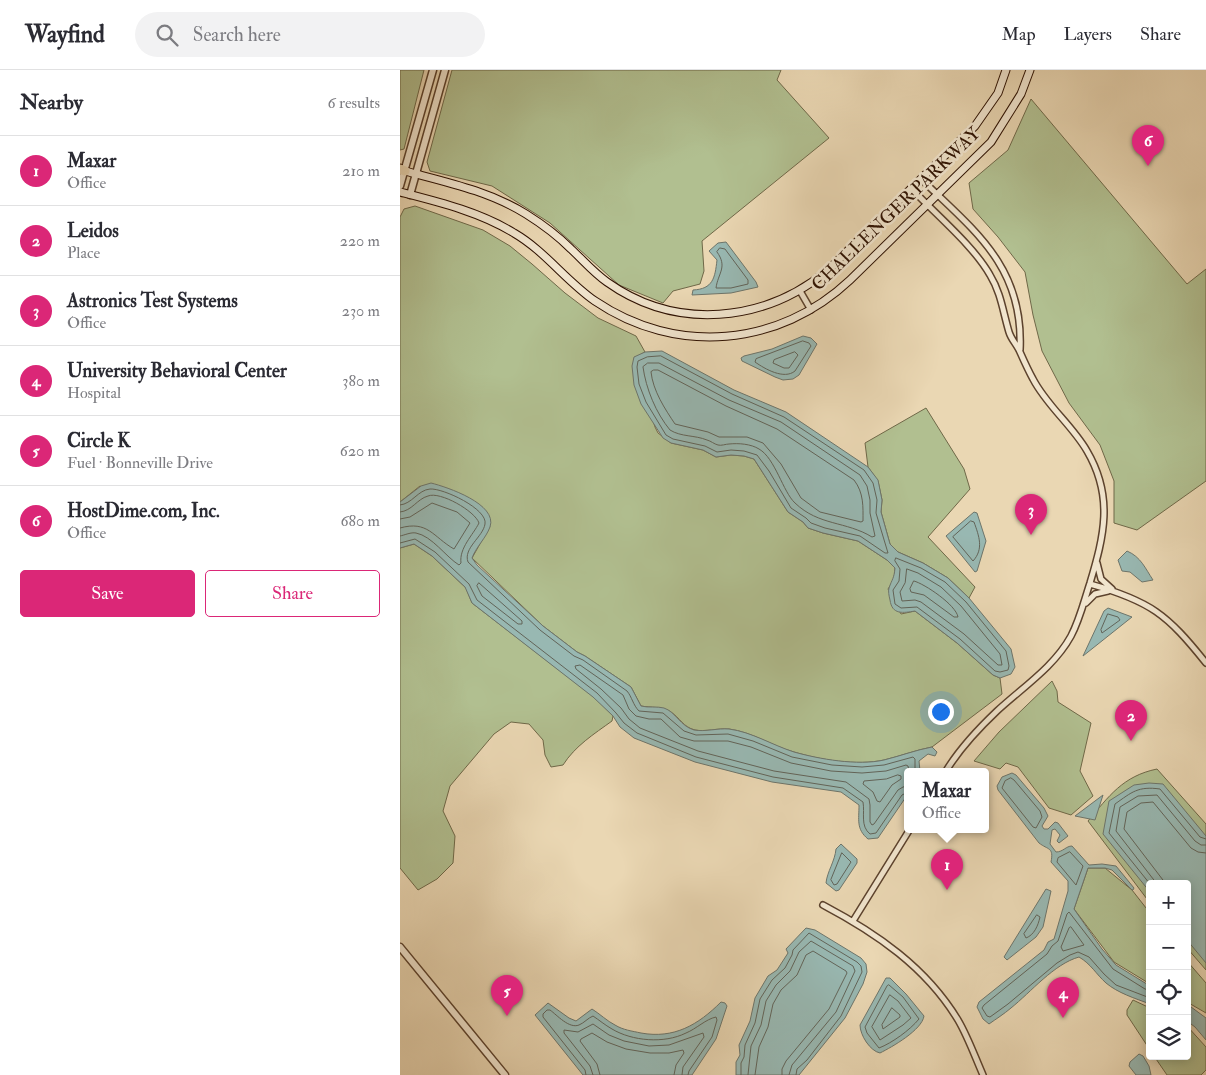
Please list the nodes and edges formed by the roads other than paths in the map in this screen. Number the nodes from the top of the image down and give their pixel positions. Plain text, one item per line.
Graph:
1 (433, 70) edge
2 (445, 70) edge
3 (1006, 70) edge
4 (1030, 70) edge
5 (402, 170) edge
6 (416, 174) junction
7 (921, 179) junction
8 (400, 186) edge
9 (911, 188) junction
10 (400, 192) edge
11 (410, 195) junction
12 (937, 195) junction
13 (927, 205) junction
14 (800, 291) junction
15 (811, 310) junction
16 (1020, 350) junction
17 (1097, 560) junction
18 (1090, 584) junction
19 (1113, 590) junction
20 (1083, 606) junction
21 (1206, 663) edge
22 (948, 768) edge
23 (908, 833) edge
24 (823, 905) dead end
25 (854, 921) junction
26 (400, 947) edge
27 (505, 1075) edge
28 (983, 1075) edge

1 - 5 street
2 - 6 street
3 - 7 main road, CHALLENGER PARKWAY
4 - 12 main road, CHALLENGER PARKWAY
5 - 6 main road, CHALLENGER PARKWAY
5 - 8 street
6 - 11 street
6 - 14 main road, CHALLENGER PARKWAY
7 - 9 main road, CHALLENGER PARKWAY
7 - 12 street
9 - 13 street
9 - 14 main road, CHALLENGER PARKWAY
10 - 11 main road, CHALLENGER PARKWAY
11 - 15 main road, CHALLENGER PARKWAY
12 - 13 main road, CHALLENGER PARKWAY
12 - 16 street
13 - 15 main road, CHALLENGER PARKWAY
13 - 16 street
14 - 15 street
16 - 17 street
17 - 18 street
17 - 19 street
18 - 19 street
18 - 20 street
19 - 20 street
19 - 21 street
20 - 22 street
23 - 25 street
24 - 25 street
25 - 28 street
26 - 27 street

